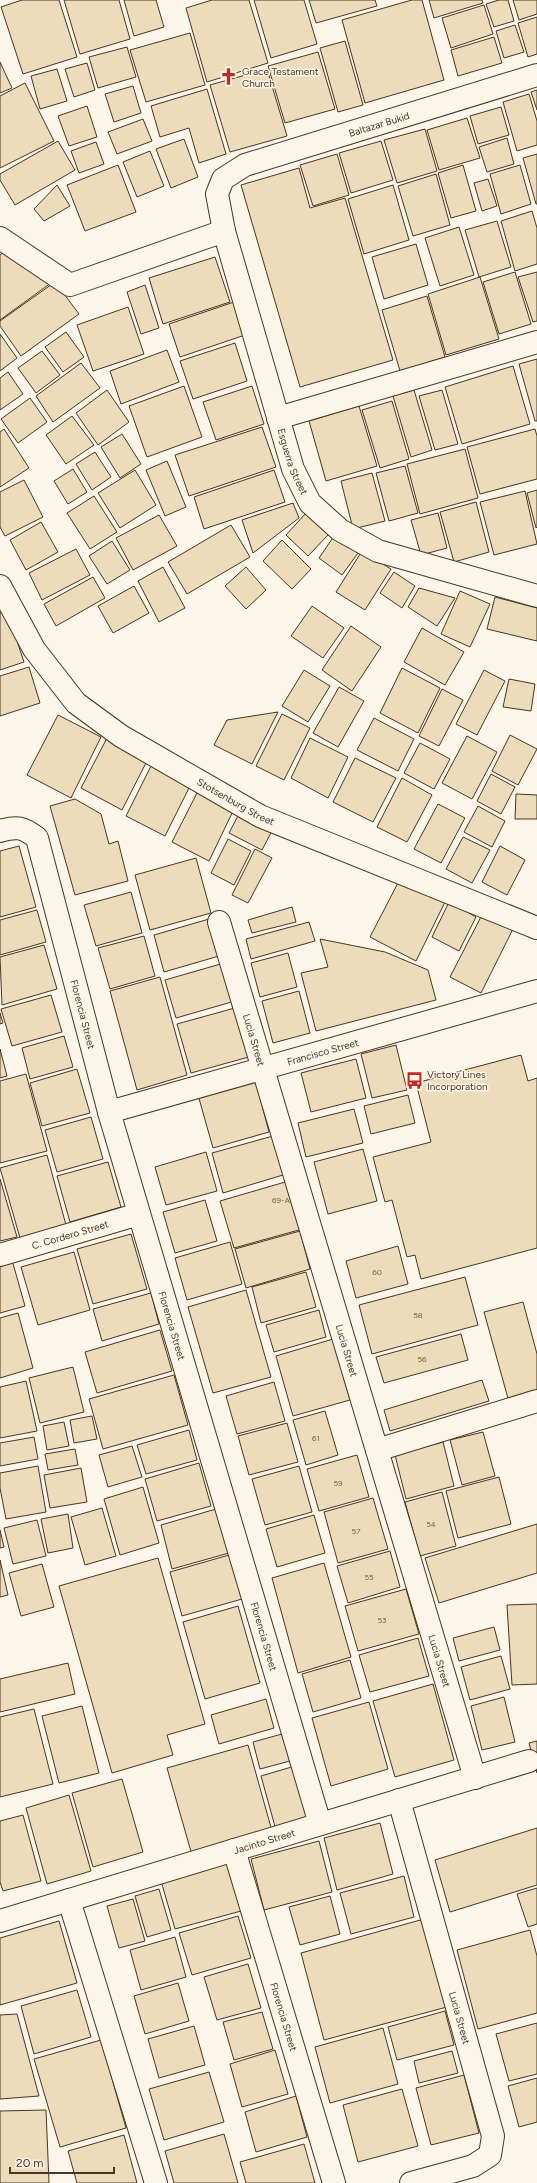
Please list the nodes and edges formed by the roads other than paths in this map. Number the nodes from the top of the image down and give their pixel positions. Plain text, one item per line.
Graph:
1 (537, 75) edge
2 (223, 179) joint
3 (224, 231) junction
4 (0, 238) edge
5 (537, 342) edge
6 (278, 418) junction
7 (0, 586) edge
8 (537, 596) edge
9 (0, 831) edge
10 (219, 922) dead end
11 (537, 928) edge
12 (537, 991) edge
13 (263, 1068) junction
14 (109, 1112) junction
15 (139, 1214) junction
16 (0, 1255) edge
17 (537, 1401) edge
18 (377, 1450) junction
19 (529, 1761) dead end
20 (475, 1778) junction
21 (399, 1800) junction
22 (320, 1824) junction
23 (234, 1850) junction
24 (68, 1900) junction
25 (0, 1921) edge
26 (156, 2183) edge
27 (334, 2183) edge
28 (411, 2183) edge

1 - 2 street, Baltazar Bukid
2 - 3 street, Esguerra Street
3 - 4 street
3 - 6 street, Esguerra Street
5 - 6 street
6 - 8 street, Esguerra Street
7 - 11 street, Stotsenburg Street
9 - 14 street, Florencia Street
10 - 13 street, Lucia Street
12 - 13 street, Francisco Street
13 - 14 street, Francisco Street
13 - 18 street, Lucia Street
14 - 15 street, Florencia Street
15 - 16 street, C. Cordero Street
15 - 22 street, Florencia Street
17 - 18 street
18 - 20 street, Lucia Street
19 - 20 street, Jacinto Street
20 - 21 street, Jacinto Street
21 - 22 street, Jacinto Street
21 - 28 street, Lucia Street
22 - 23 street, Jacinto Street
23 - 24 street, Jacinto Street
23 - 27 street, Florencia Street
24 - 25 street, Jacinto Street
24 - 26 street

